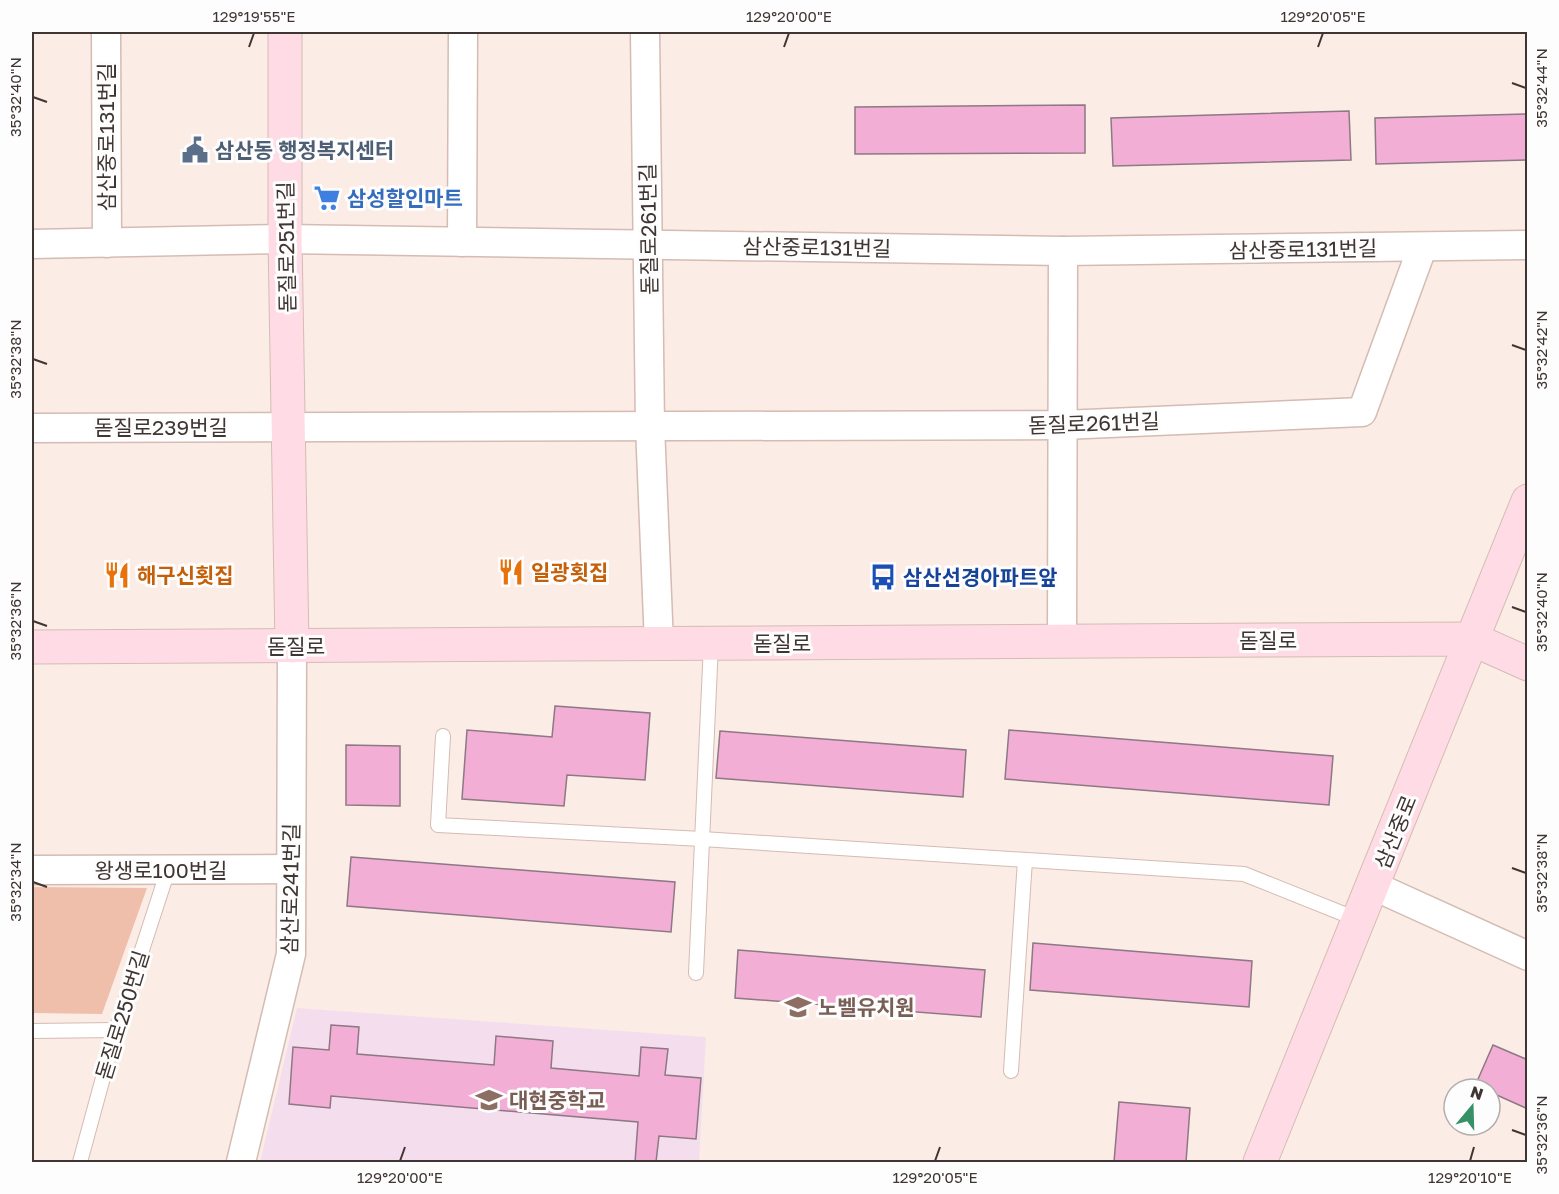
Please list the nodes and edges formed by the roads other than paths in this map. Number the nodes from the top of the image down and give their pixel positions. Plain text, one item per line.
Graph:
1 (106, 32) edge
2 (285, 32) edge
3 (463, 32) edge
4 (645, 32) edge
5 (285, 239) junction
6 (462, 242) junction
7 (107, 243) junction
8 (32, 244) edge
9 (648, 245) junction
10 (1527, 245) edge
11 (1422, 248) junction
12 (1063, 251) junction
13 (1063, 425) junction
14 (650, 426) junction
15 (290, 427) junction
16 (32, 428) edge
17 (1527, 501) edge
18 (1472, 639) junction
19 (1062, 642) junction
20 (659, 644) junction
21 (711, 644) junction
22 (292, 646) junction
23 (32, 647) edge
24 (1527, 664) edge
25 (443, 736) dead end
26 (702, 839) junction
27 (1025, 860) junction
28 (291, 869) junction
29 (32, 870) edge
30 (168, 870) junction
31 (1374, 886) junction
32 (1360, 920) junction
33 (1527, 956) edge
34 (696, 973) dead end
35 (32, 1030) edge
36 (116, 1030) junction
37 (1011, 1071) dead end
38 (80, 1162) edge
39 (241, 1162) edge
40 (1260, 1162) edge

1 - 7 street, 삼산중로131번길
2 - 5 main road, 돋질로251번길
3 - 6 street
4 - 9 street, 돋질로261번길
5 - 6 street, 삼산중로131번길
5 - 7 street, 삼산중로131번길
5 - 15 main road, 돋질로251번길
6 - 9 street, 삼산중로131번길
7 - 8 street, 삼산중로131번길
9 - 12 street, 삼산중로131번길
9 - 14 street, 돋질로261번길
10 - 11 street, 삼산중로131번길
11 - 12 street, 삼산중로131번길
11 - 13 street, 돋질로261번길
12 - 13 street
13 - 14 street, 돋질로261번길
13 - 19 street
14 - 15 street
14 - 20 street, 돋질로261번길
15 - 16 street, 돋질로239번길
15 - 22 main road, 돋질로251번길
17 - 18 main road, 삼산중로
18 - 19 main road, 돋질로
18 - 24 main road, 돋질로
18 - 31 main road, 삼산중로
19 - 21 main road, 돋질로
20 - 21 main road, 돋질로
20 - 22 main road, 돋질로
21 - 26 lane
22 - 23 main road, 돋질로
22 - 28 street, 삼산로241번길
25 - 26 lane
26 - 27 lane
26 - 34 lane
27 - 32 lane
27 - 37 lane
28 - 30 street, 왕생로100번길
28 - 39 street, 삼산로241번길
29 - 30 street, 왕생로100번길
30 - 36 lane, 돋질로250번길
31 - 32 main road, 삼산중로
31 - 33 street
32 - 40 main road, 삼산중로
35 - 36 lane
36 - 38 lane, 돋질로250번길

